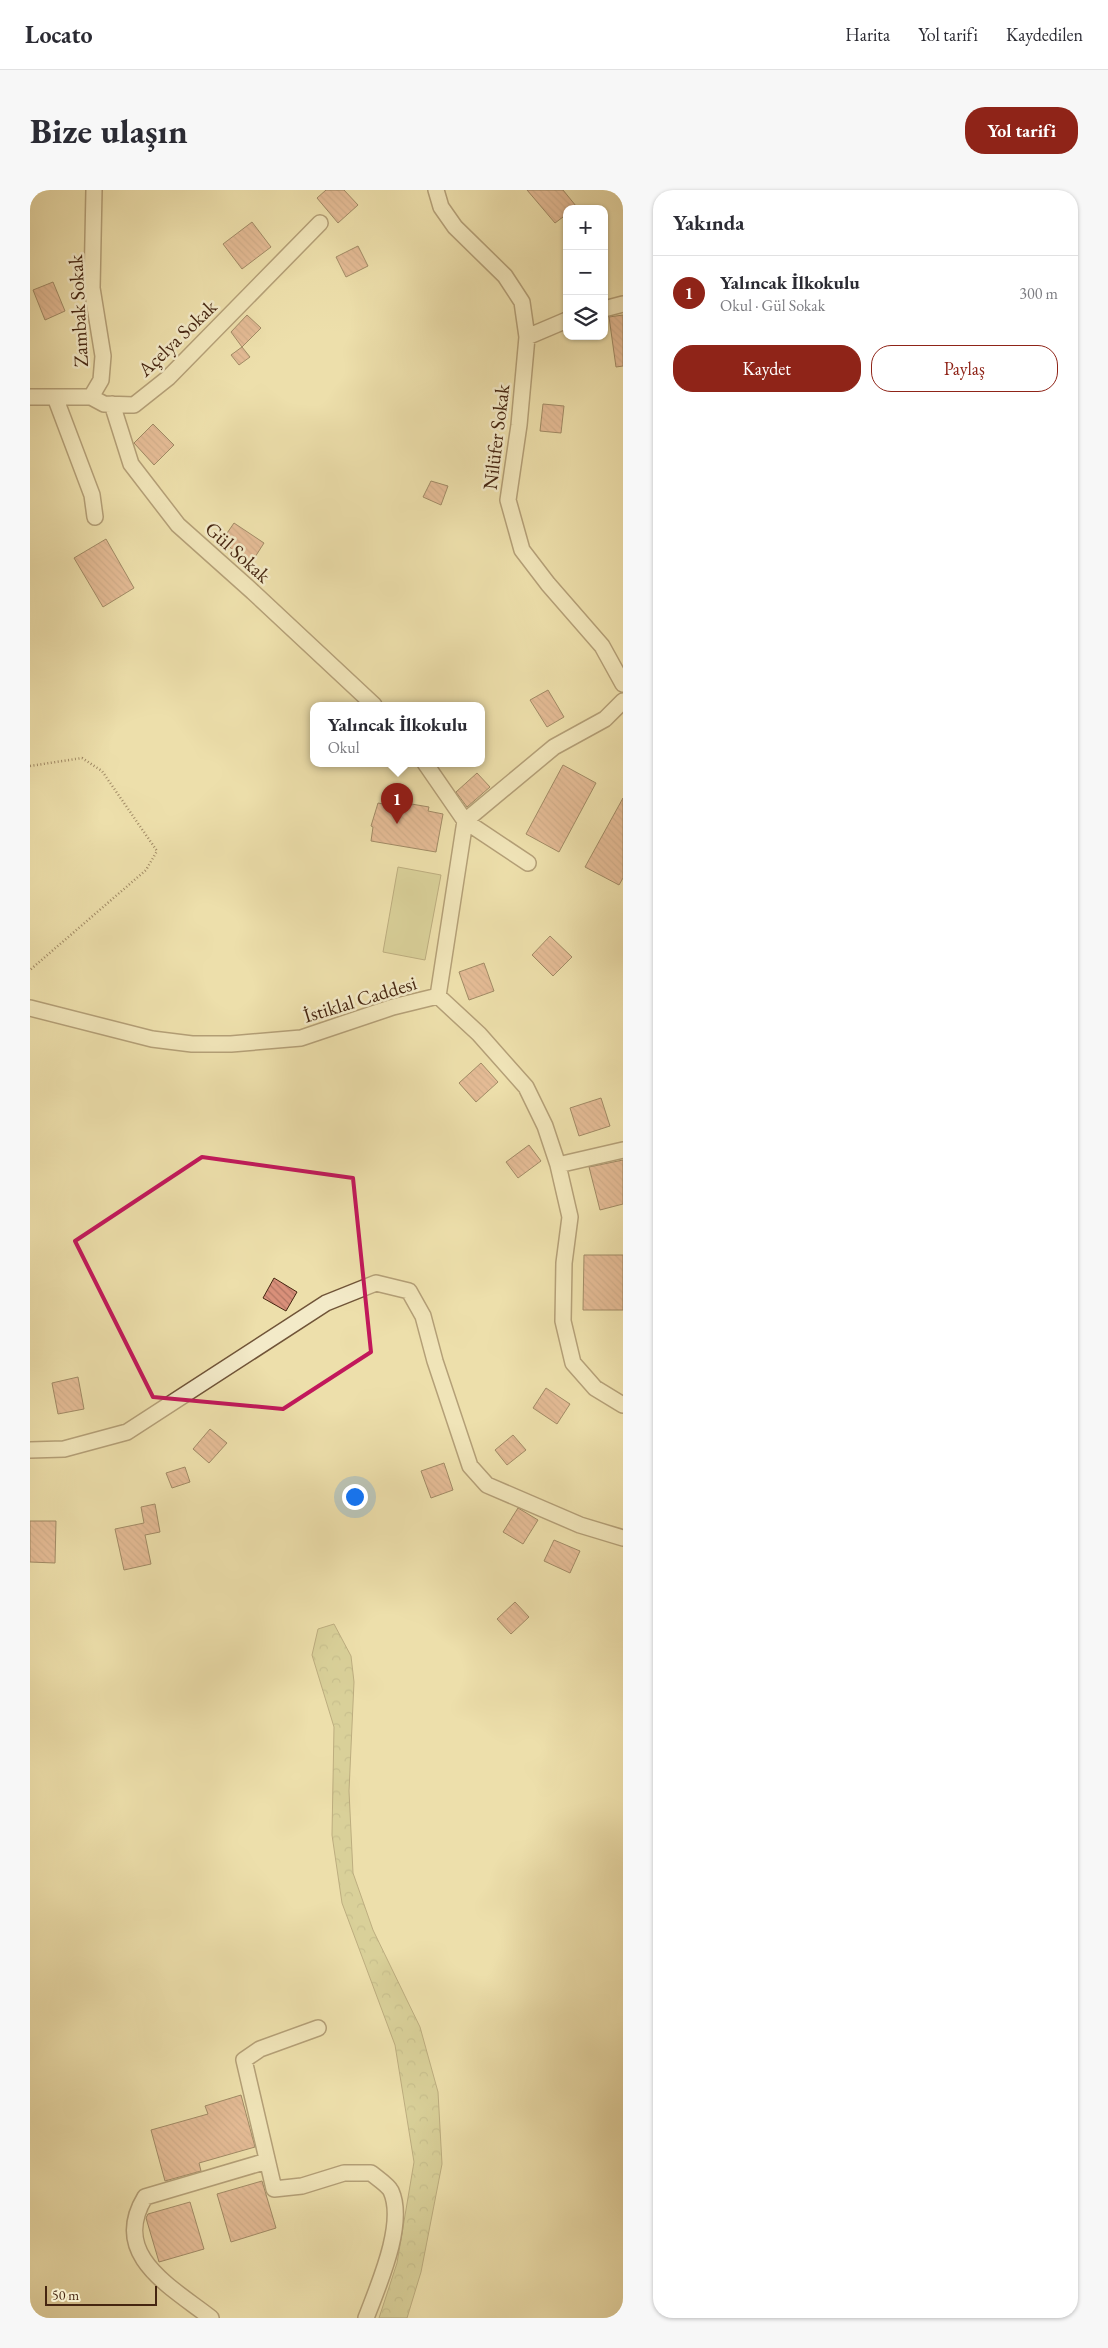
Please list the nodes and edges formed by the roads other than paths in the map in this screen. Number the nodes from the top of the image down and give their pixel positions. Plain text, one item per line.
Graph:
1 (94, 190) edge
2 (436, 190) edge
3 (320, 223) dead end
4 (623, 304) edge
5 (608, 308) edge
6 (563, 322) edge
7 (527, 337) junction
8 (30, 397) edge
9 (55, 397) junction
10 (91, 397) junction
11 (112, 404) junction
12 (95, 516) dead end
13 (623, 684) edge
14 (623, 701) edge
15 (371, 702) edge
16 (428, 767) edge
17 (465, 821) junction
18 (528, 863) dead end
19 (438, 996) junction
20 (30, 1008) edge
21 (623, 1150) edge
22 (558, 1165) junction
23 (623, 1405) edge
24 (30, 1450) edge
25 (623, 1538) edge
26 (318, 2028) dead end
27 (267, 2161) junction
28 (211, 2318) edge
29 (366, 2318) edge

1 - 10 street, Zambak Sokak
2 - 7 street, Nilüfer Sokak
3 - 11 street, Açelya Sokak
4 - 5 street
6 - 7 street
7 - 13 street, Nilüfer Sokak
8 - 9 street, Açelya Sokak
9 - 10 street, Açelya Sokak
9 - 12 street
10 - 11 street, Açelya Sokak
11 - 15 street, Gül Sokak
14 - 17 street
16 - 17 street
17 - 18 street
17 - 19 street
19 - 20 street, İstiklal Caddesi
19 - 22 street, İstiklal Caddesi
21 - 22 street
22 - 23 street, İstiklal Caddesi
24 - 25 street
26 - 27 street
27 - 28 street
27 - 29 street

